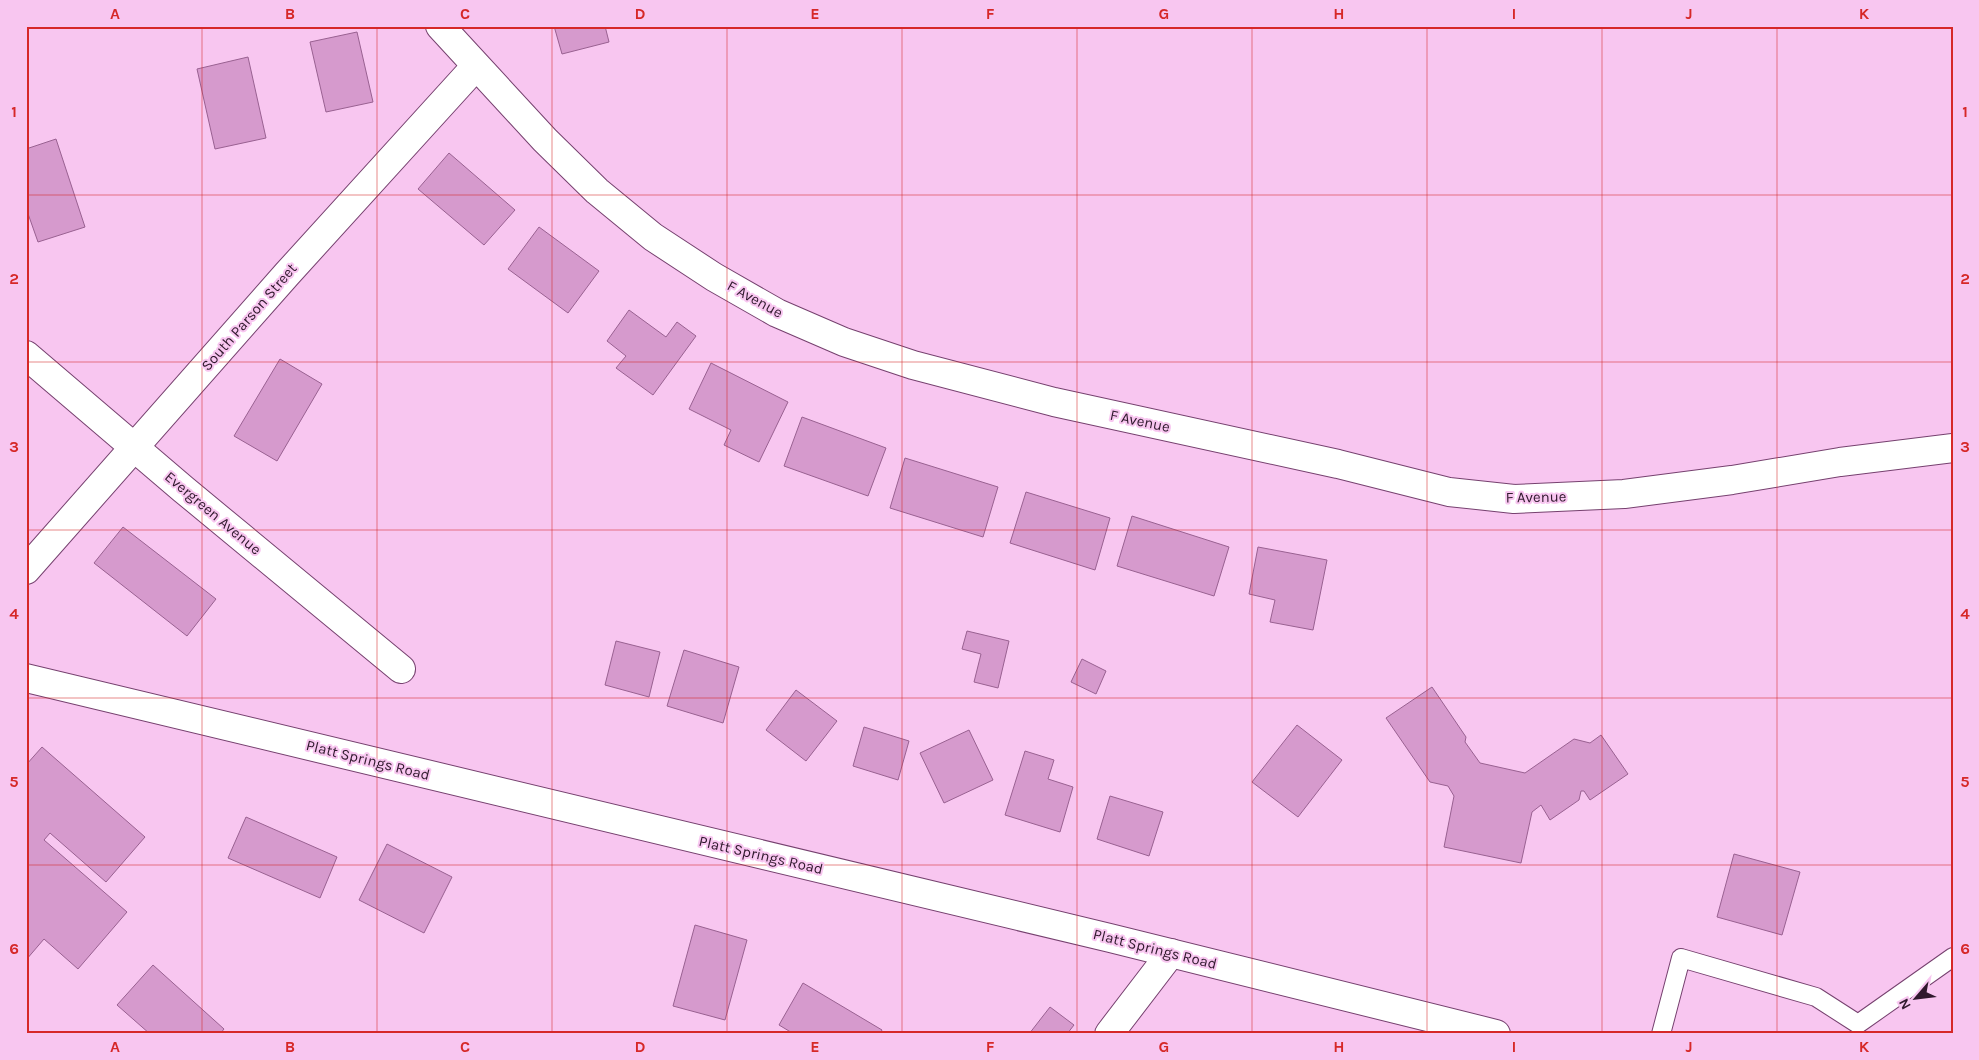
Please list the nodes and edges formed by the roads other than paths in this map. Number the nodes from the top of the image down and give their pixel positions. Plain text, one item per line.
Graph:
1 (440, 26) edge
2 (476, 66) junction
3 (26, 355) edge
4 (134, 447) junction
5 (1953, 448) edge
6 (26, 570) edge
7 (401, 669) dead end
8 (26, 678) edge
9 (1171, 953) junction
10 (1953, 957) edge
11 (1109, 1034) edge
12 (1496, 1034) edge
13 (1661, 1034) edge

1 - 2 street, F Avenue
2 - 4 street, South Parson Street
2 - 5 street, F Avenue
3 - 4 street, Evergreen Avenue
4 - 6 street, South Parson Street
4 - 7 street, Evergreen Avenue
8 - 9 street, Platt Springs Road
9 - 11 street
9 - 12 street, Platt Springs Road
10 - 13 lane

